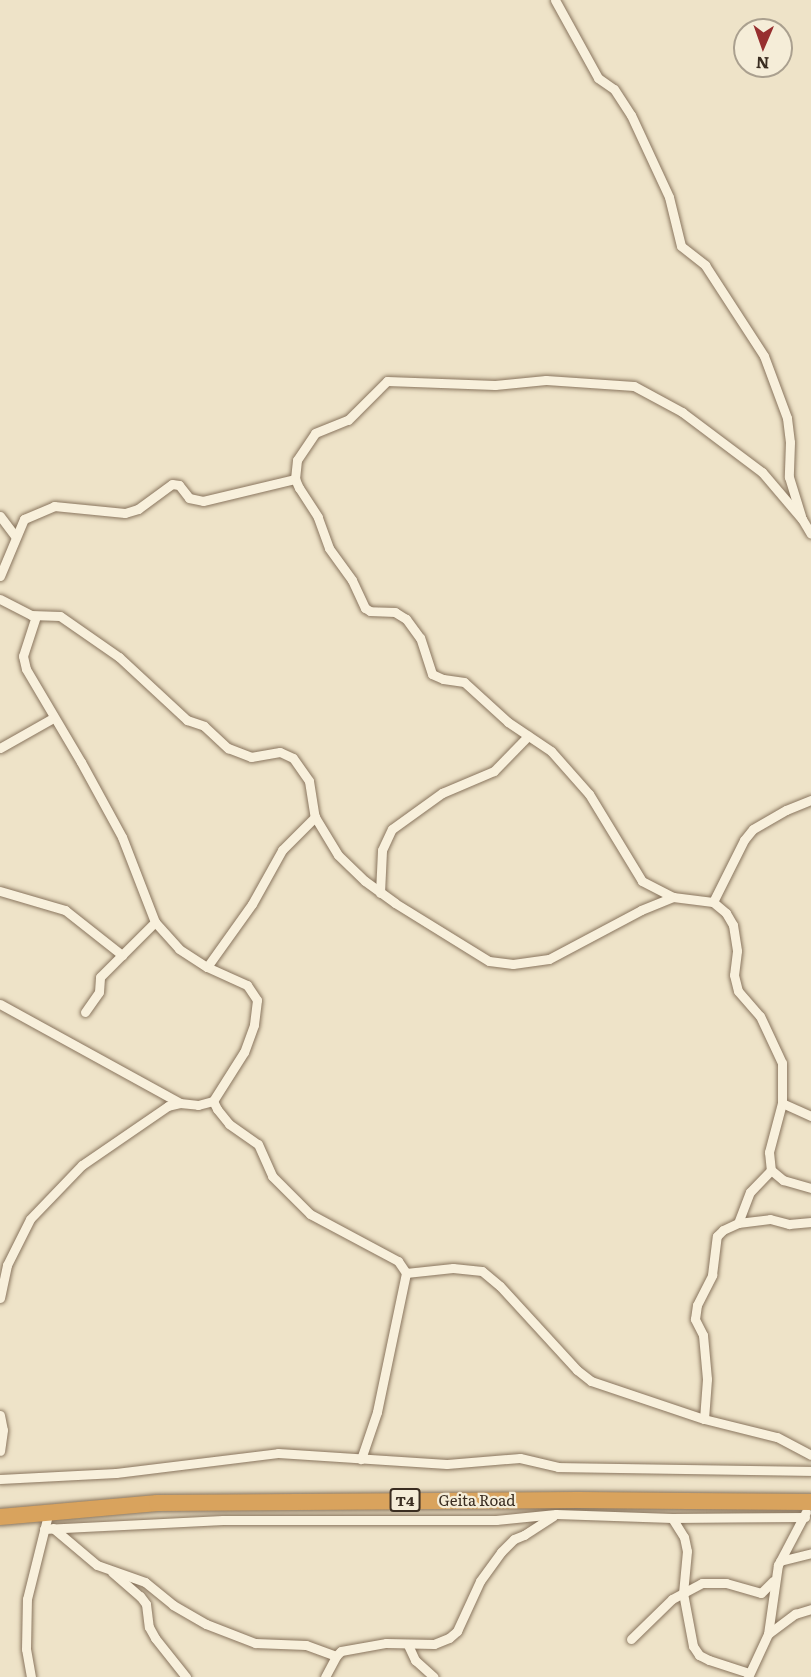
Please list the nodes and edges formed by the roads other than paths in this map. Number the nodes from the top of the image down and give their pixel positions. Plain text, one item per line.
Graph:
1 (555, 0) edge
2 (295, 478) junction
3 (0, 516) edge
4 (802, 519) junction
5 (811, 534) edge
6 (15, 536) junction
7 (0, 576) edge
8 (0, 599) edge
9 (36, 616) junction
10 (53, 718) junction
11 (528, 736) junction
12 (0, 748) edge
13 (811, 800) edge
14 (315, 817) junction
15 (0, 891) edge
16 (380, 892) junction
17 (673, 897) junction
18 (713, 902) junction
19 (155, 922) junction
20 (122, 955) junction
21 (207, 967) junction
22 (0, 1004) edge
23 (85, 1012) dead end
24 (213, 1101) junction
25 (180, 1103) junction
26 (782, 1103) junction
27 (811, 1116) edge
28 (771, 1170) junction
29 (811, 1188) edge
30 (811, 1222) edge
31 (738, 1223) junction
32 (406, 1273) junction
33 (0, 1298) edge
34 (0, 1415) edge
35 (704, 1419) junction
36 (1, 1439) edge
37 (0, 1451) edge
38 (811, 1455) edge
39 (361, 1459) junction
40 (811, 1471) edge
41 (0, 1479) edge
42 (808, 1507) edge
43 (49, 1511) junction
44 (556, 1514) junction
45 (0, 1517) edge
46 (672, 1518) junction
47 (49, 1529) junction
48 (811, 1553) edge
49 (780, 1561) junction
50 (112, 1572) junction
51 (774, 1579) junction
52 (683, 1593) junction
53 (811, 1609) edge
54 (768, 1634) junction
55 (631, 1639) dead end
56 (408, 1645) junction
57 (336, 1656) junction
58 (748, 1675) edge
59 (31, 1677) edge
60 (186, 1677) edge
61 (325, 1677) edge
62 (434, 1677) edge

1 - 4 street
2 - 4 street
2 - 6 street
2 - 11 street
3 - 6 street
4 - 5 street
6 - 7 street
8 - 9 street
9 - 10 street
9 - 14 street
10 - 12 street
10 - 19 street
11 - 16 street
11 - 17 street
13 - 18 street
14 - 16 street
14 - 21 street
15 - 20 street
16 - 17 street
17 - 18 street
18 - 26 street
19 - 20 street
19 - 21 street
20 - 23 street
21 - 24 street
22 - 25 street
24 - 25 street
24 - 32 street
25 - 33 street
26 - 27 street
26 - 28 street
28 - 29 street
28 - 31 street
30 - 31 street
31 - 35 street
32 - 35 street
32 - 39 street
34 - 36 street
35 - 38 street
36 - 37 street
39 - 40 street
39 - 41 street
42 - 43 highway, Geita Road / T4
42 - 46 street
42 - 49 street
43 - 45 highway, Geita Road / T4
43 - 47 street
44 - 46 street
44 - 47 street
44 - 56 street
46 - 52 street
47 - 50 street
47 - 59 street
48 - 49 street
49 - 51 street
50 - 57 street
50 - 60 street
51 - 52 street
51 - 54 street
52 - 55 street
52 - 58 street
53 - 54 street
54 - 58 street
56 - 57 street
56 - 62 street
57 - 61 street

